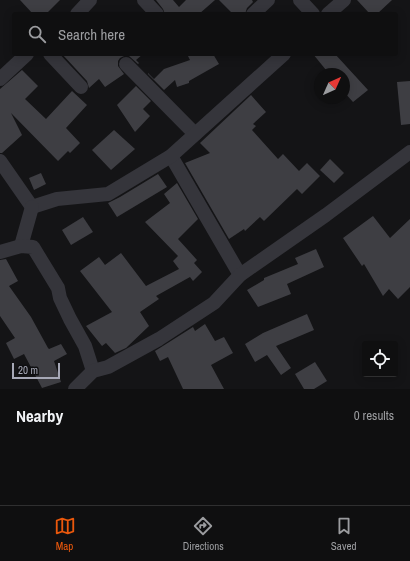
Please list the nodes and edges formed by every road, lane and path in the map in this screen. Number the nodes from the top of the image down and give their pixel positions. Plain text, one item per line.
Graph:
1 (90, 0) edge
2 (144, 0) edge
3 (268, 0) edge
4 (300, 0) edge
5 (344, 0) edge
6 (79, 12) edge
7 (155, 12) edge
8 (255, 12) edge
9 (311, 12) edge
10 (330, 12) edge
11 (25, 56) edge
12 (52, 56) edge
13 (282, 56) edge
14 (126, 64) dead end
15 (0, 79) edge
16 (81, 87) dead end
17 (195, 134) junction
18 (410, 152) edge
19 (171, 156) junction
20 (0, 161) edge
21 (32, 207) junction
22 (21, 246) junction
23 (0, 252) edge
24 (240, 275) junction
25 (94, 371) junction
26 (75, 389) edge

1 - 6 street
2 - 7 street
3 - 8 street
4 - 9 street
5 - 10 street
11 - 15 street
12 - 16 street
13 - 17 street
14 - 17 street
17 - 19 street
18 - 24 street
19 - 21 street
19 - 24 street
20 - 21 street
21 - 22 street
22 - 23 street
22 - 25 street
24 - 25 street
25 - 26 street

